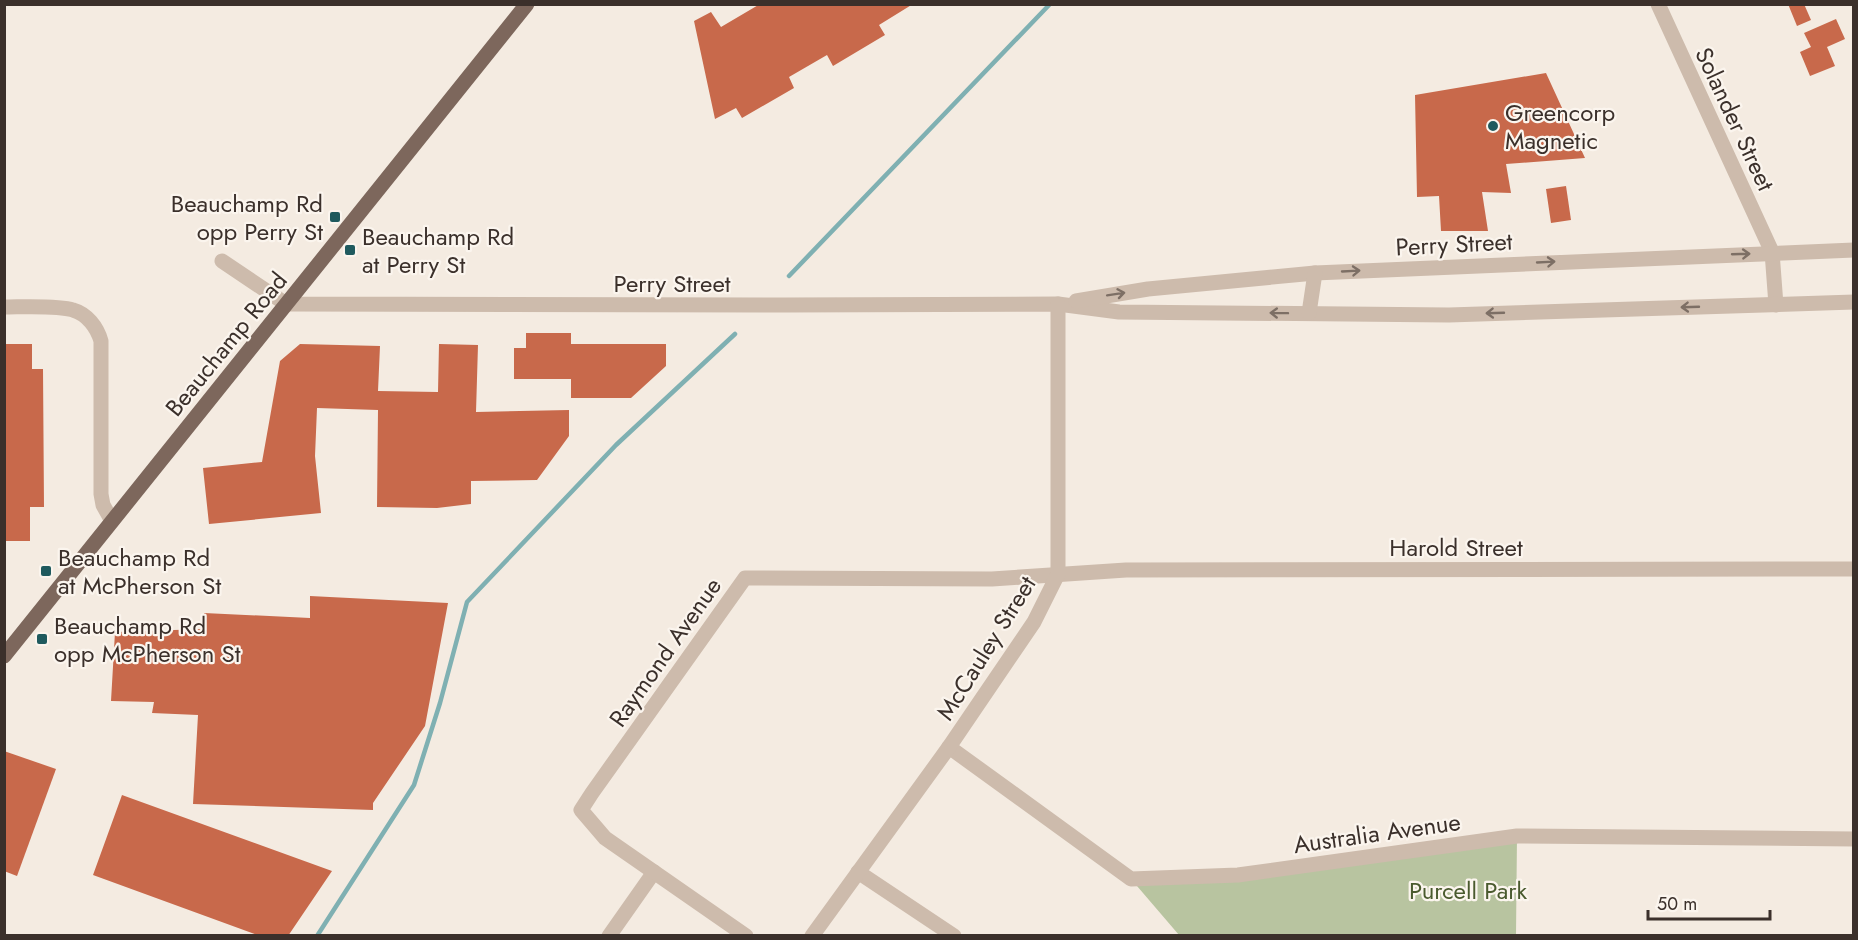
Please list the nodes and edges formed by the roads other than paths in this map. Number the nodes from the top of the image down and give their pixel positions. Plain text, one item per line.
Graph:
1 (527, 4) edge
2 (1658, 4) edge
3 (1854, 249) edge
4 (1772, 252) junction
5 (222, 261) dead end
6 (1315, 273) junction
7 (1854, 302) edge
8 (286, 304) junction
9 (1058, 304) junction
10 (1776, 305) junction
11 (4, 307) edge
12 (1309, 314) junction
13 (112, 521) junction
14 (1854, 569) edge
15 (1058, 574) junction
16 (4, 656) edge
17 (949, 747) junction
18 (1854, 839) edge
19 (654, 872) junction
20 (858, 872) junction
21 (609, 936) edge
22 (746, 936) edge
23 (812, 936) edge
24 (954, 936) edge

1 - 8 main road, Beauchamp Road
2 - 4 street, Solander Street
3 - 4 street, Perry Street
6 -> 4 street, Perry Street
4 - 10 street
5 - 8 street
9 -> 6 street, Perry Street
6 - 12 street
7 - 10 street, Perry Street
8 - 9 street, Perry Street
8 - 13 main road, Beauchamp Road
12 -> 9 street, Perry Street
9 - 15 street, McCauley Street
10 -> 12 street, Perry Street
11 - 13 street
13 - 16 main road, Beauchamp Road
14 - 15 street, Harold Street
15 - 17 street, McCauley Street
15 - 19 street, Raymond Avenue
17 - 18 street, Australia Avenue
17 - 20 street, McCauley Street
19 - 21 street
19 - 22 street, Raymond Avenue
20 - 23 street, McCauley Street
20 - 24 street

